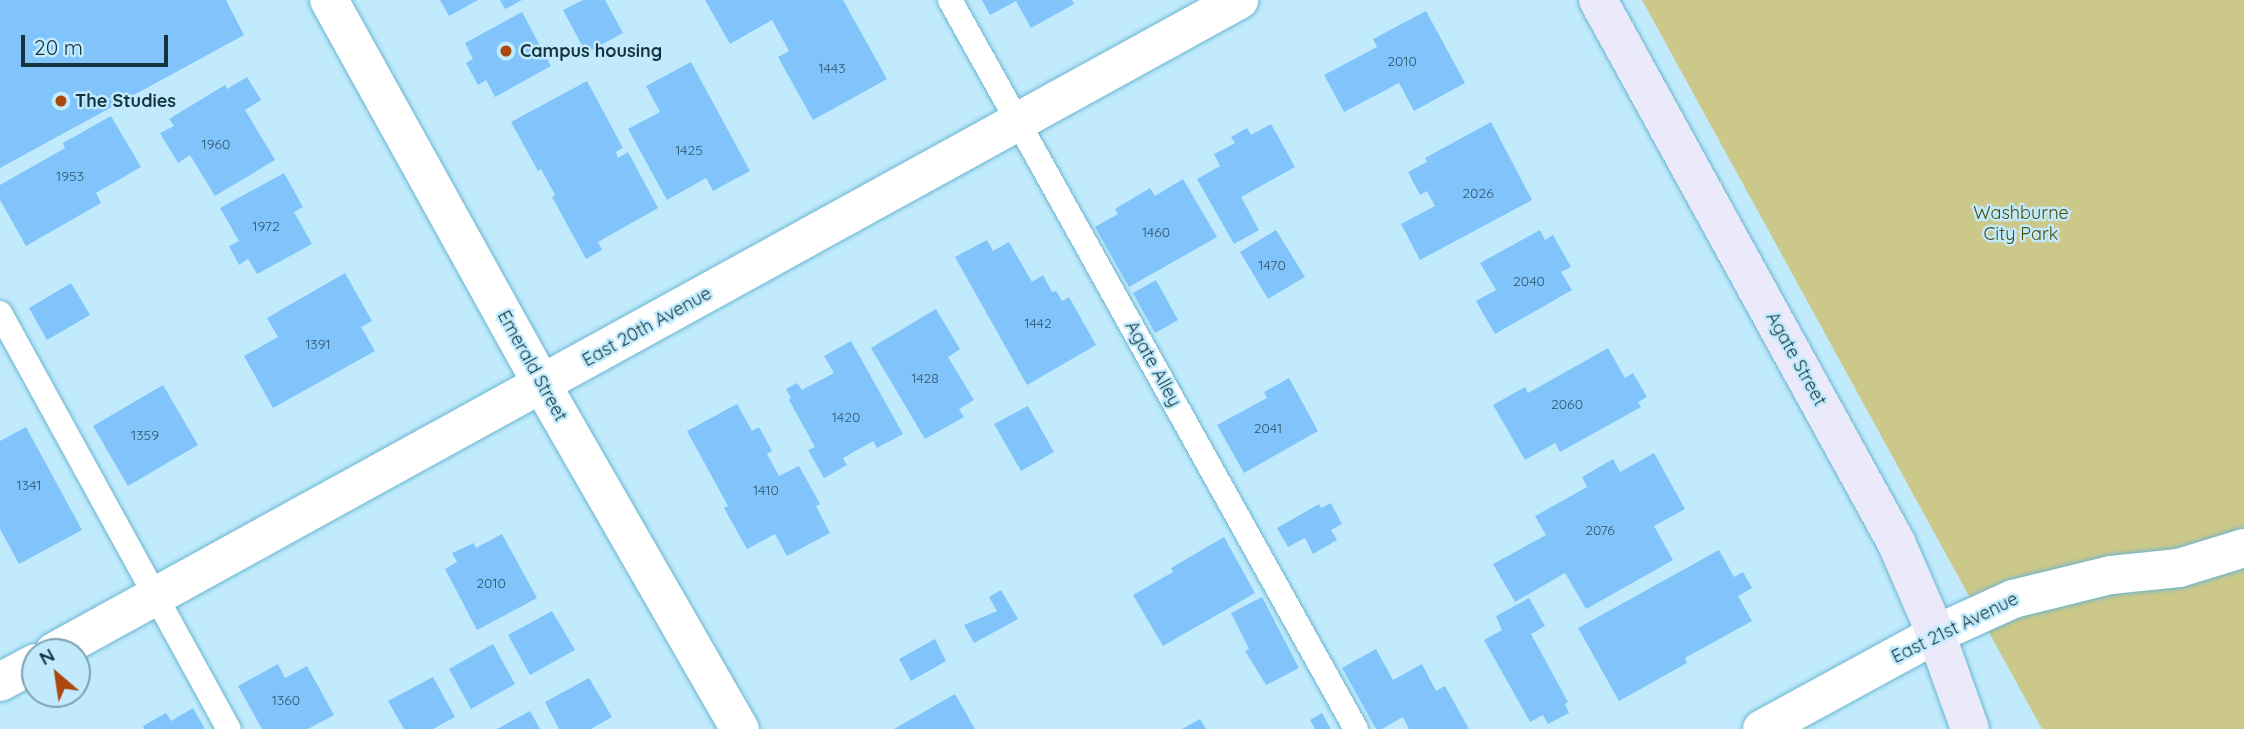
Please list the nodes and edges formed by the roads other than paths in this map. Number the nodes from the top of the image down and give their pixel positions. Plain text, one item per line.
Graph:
1 (330, 0) edge
2 (950, 0) edge
3 (1239, 0) edge
4 (1598, 0) edge
5 (1017, 123) junction
6 (0, 313) edge
7 (542, 385) junction
8 (2244, 548) edge
9 (156, 596) junction
10 (1936, 634) junction
11 (80, 638) edge
12 (21, 671) edge
13 (0, 682) edge
14 (229, 729) edge
15 (740, 729) edge
16 (1356, 729) edge
17 (1762, 729) edge
18 (1970, 729) edge

1 - 7 street, Emerald Street
2 - 5 lane, Agate Alley
3 - 5 street, East 20th Avenue
4 - 10 street, Agate Street
5 - 7 street, East 20th Avenue
5 - 16 lane, Agate Alley
6 - 9 lane
7 - 9 street, East 20th Avenue
7 - 15 street, Emerald Street
8 - 10 street, East 21st Avenue
9 - 11 street, East 20th Avenue
9 - 14 lane
10 - 17 street, East 21st Avenue
10 - 18 street, Agate Street
12 - 13 street

